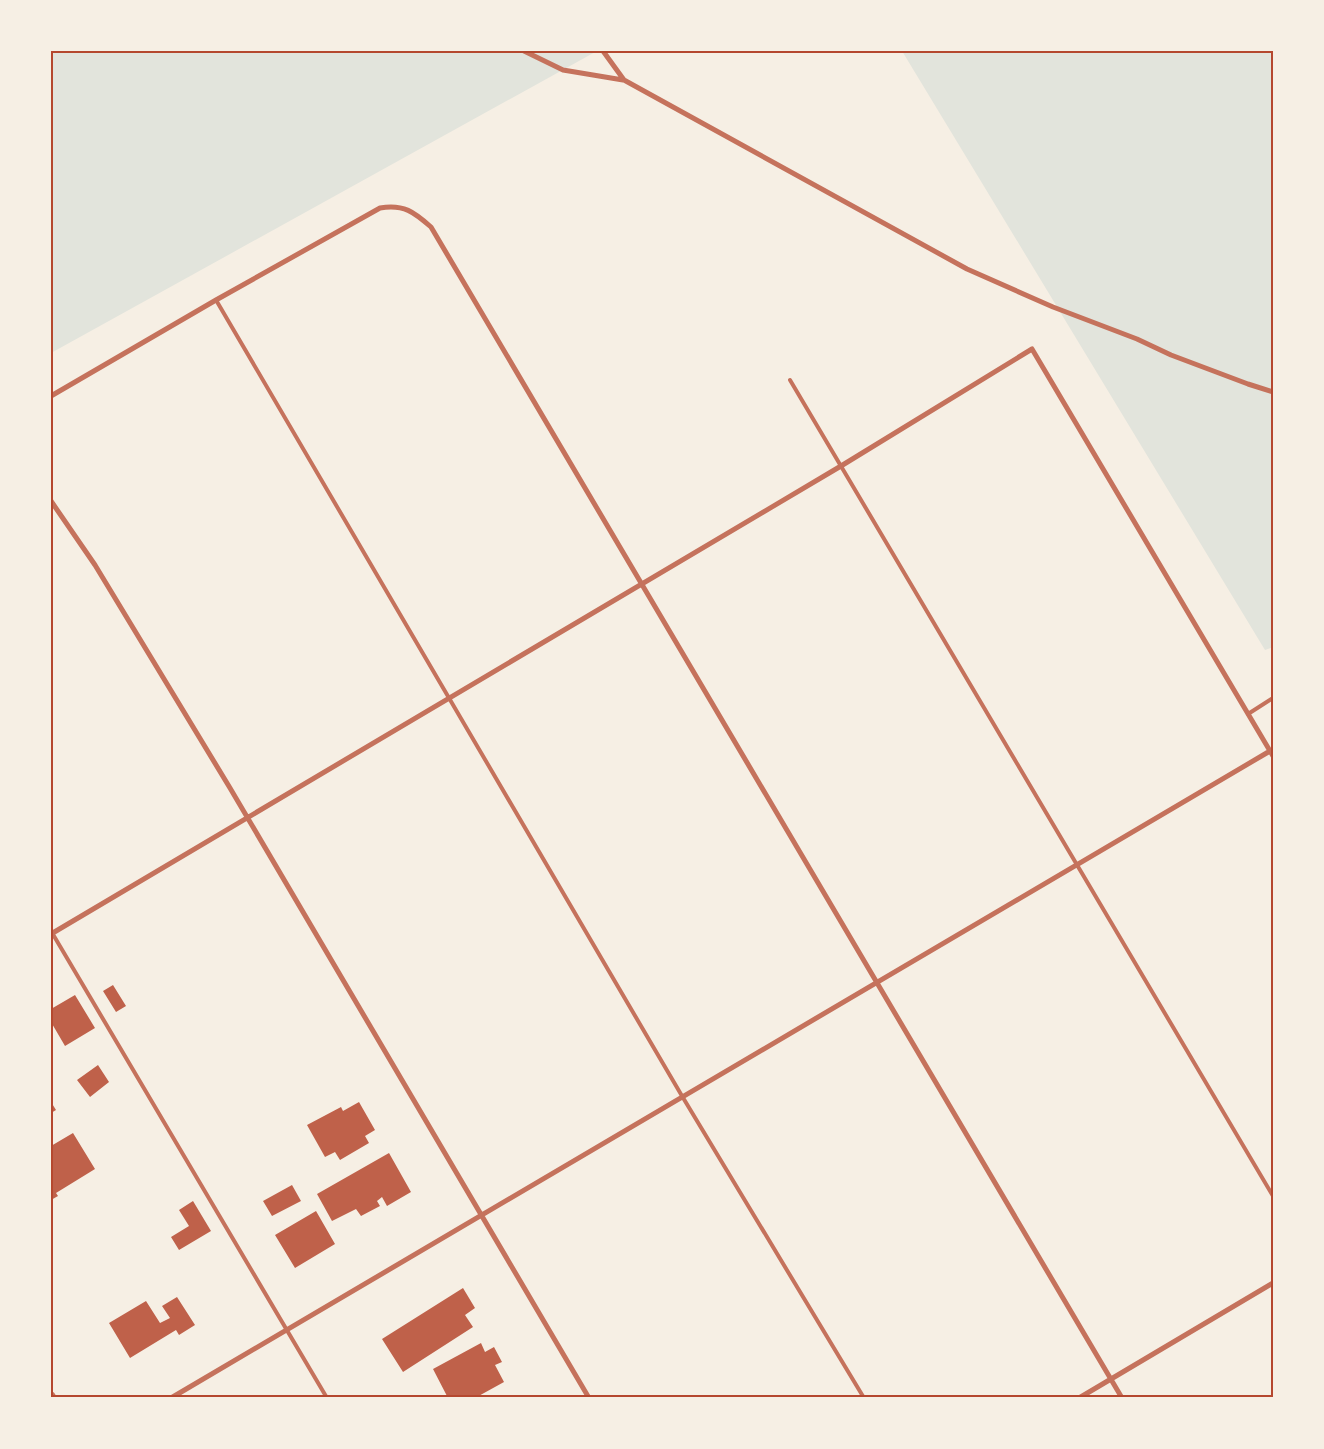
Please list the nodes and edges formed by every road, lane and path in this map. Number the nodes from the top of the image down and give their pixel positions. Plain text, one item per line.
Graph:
1 (524, 51) edge
2 (603, 51) edge
3 (624, 80) junction
4 (216, 300) junction
5 (790, 380) dead end
6 (1273, 392) edge
7 (51, 396) edge
8 (841, 466) junction
9 (51, 501) edge
10 (642, 584) junction
11 (1273, 698) edge
12 (449, 699) junction
13 (1248, 714) junction
14 (1271, 754) edge
15 (247, 819) junction
16 (1077, 865) junction
17 (52, 933) edge
18 (877, 982) junction
19 (682, 1096) junction
20 (1273, 1196) edge
21 (481, 1215) junction
22 (1273, 1283) edge
23 (287, 1329) junction
24 (1111, 1379) junction
25 (171, 1398) edge
26 (327, 1398) edge
27 (588, 1398) edge
28 (864, 1398) edge
29 (1079, 1398) edge
30 (1122, 1398) edge

1 - 3 street
2 - 3 street
3 - 6 street
4 - 7 street
4 - 10 street
4 - 12 lane
5 - 8 lane
8 - 10 street
8 - 13 street
8 - 16 lane
9 - 15 street
10 - 12 street
10 - 18 street
11 - 13 lane
12 - 15 street
12 - 19 lane
13 - 14 street
14 - 16 street
15 - 17 street
15 - 21 street
16 - 18 street
16 - 20 lane
17 - 23 lane
18 - 19 street
18 - 24 street
19 - 21 street
19 - 28 lane
21 - 23 street
21 - 27 street
22 - 24 street
23 - 25 street
23 - 26 lane
24 - 29 street
24 - 30 street

